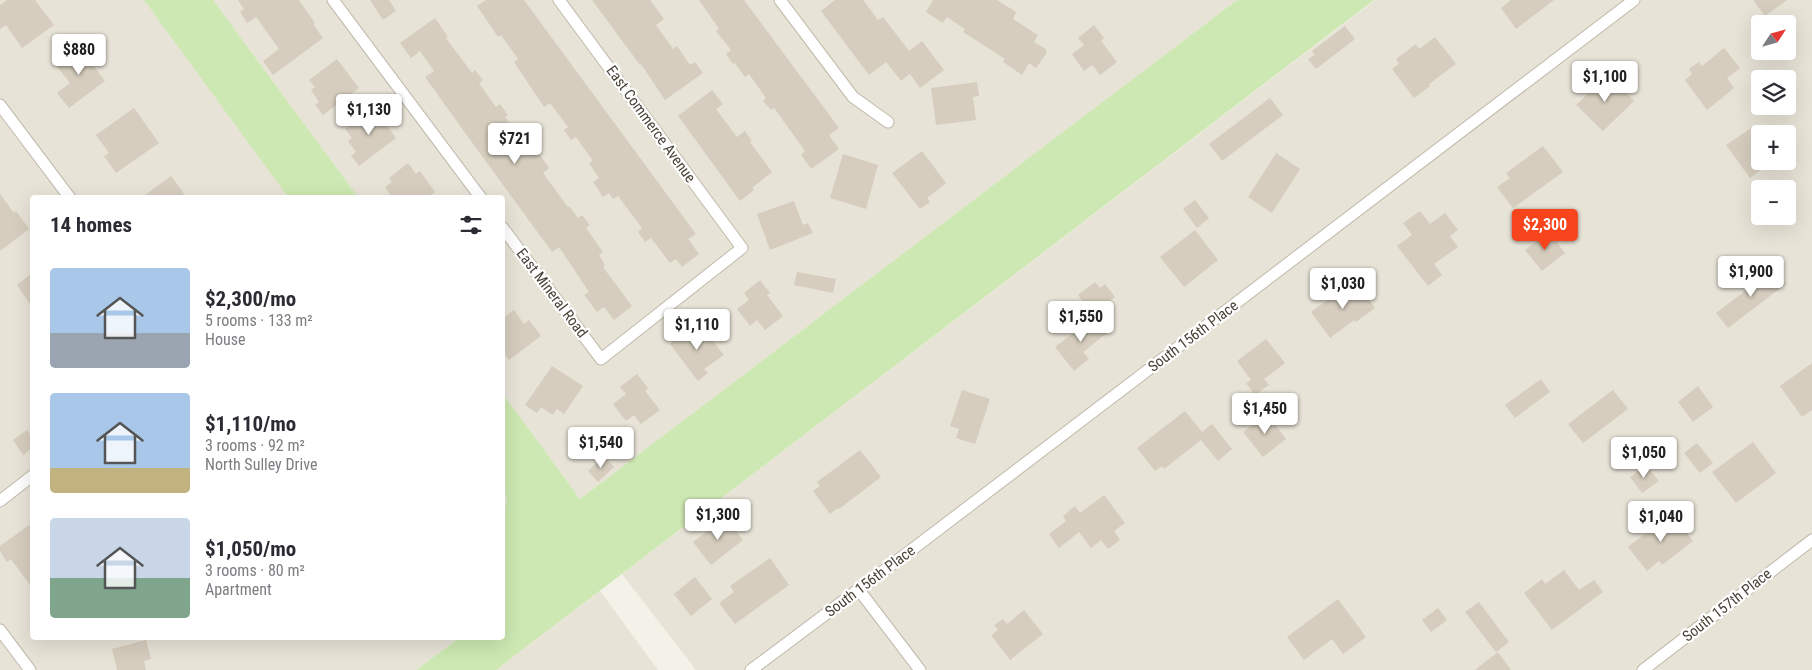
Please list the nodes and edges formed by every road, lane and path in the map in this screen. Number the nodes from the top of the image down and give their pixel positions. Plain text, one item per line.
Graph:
1 (333, 0) edge
2 (560, 0) edge
3 (796, 0) edge
4 (1634, 0) edge
5 (783, 4) edge
6 (0, 105) edge
7 (888, 122) dead end
8 (68, 195) edge
9 (479, 195) edge
10 (505, 231) edge
11 (601, 359) joint
12 (30, 478) edge
13 (0, 501) edge
14 (1812, 540) edge
15 (859, 590) junction
16 (0, 630) edge
17 (30, 670) edge
18 (750, 670) edge
19 (920, 670) edge
20 (1643, 670) edge

1 - 9 street
2 - 11 street, East Commerce Avenue
3 - 5 street
4 - 15 street, South 156th Place
5 - 7 street
6 - 8 street
10 - 11 street, East Mineral Road
12 - 13 street
14 - 20 street, South 157th Place
15 - 18 street, South 156th Place
15 - 19 street
16 - 17 street

